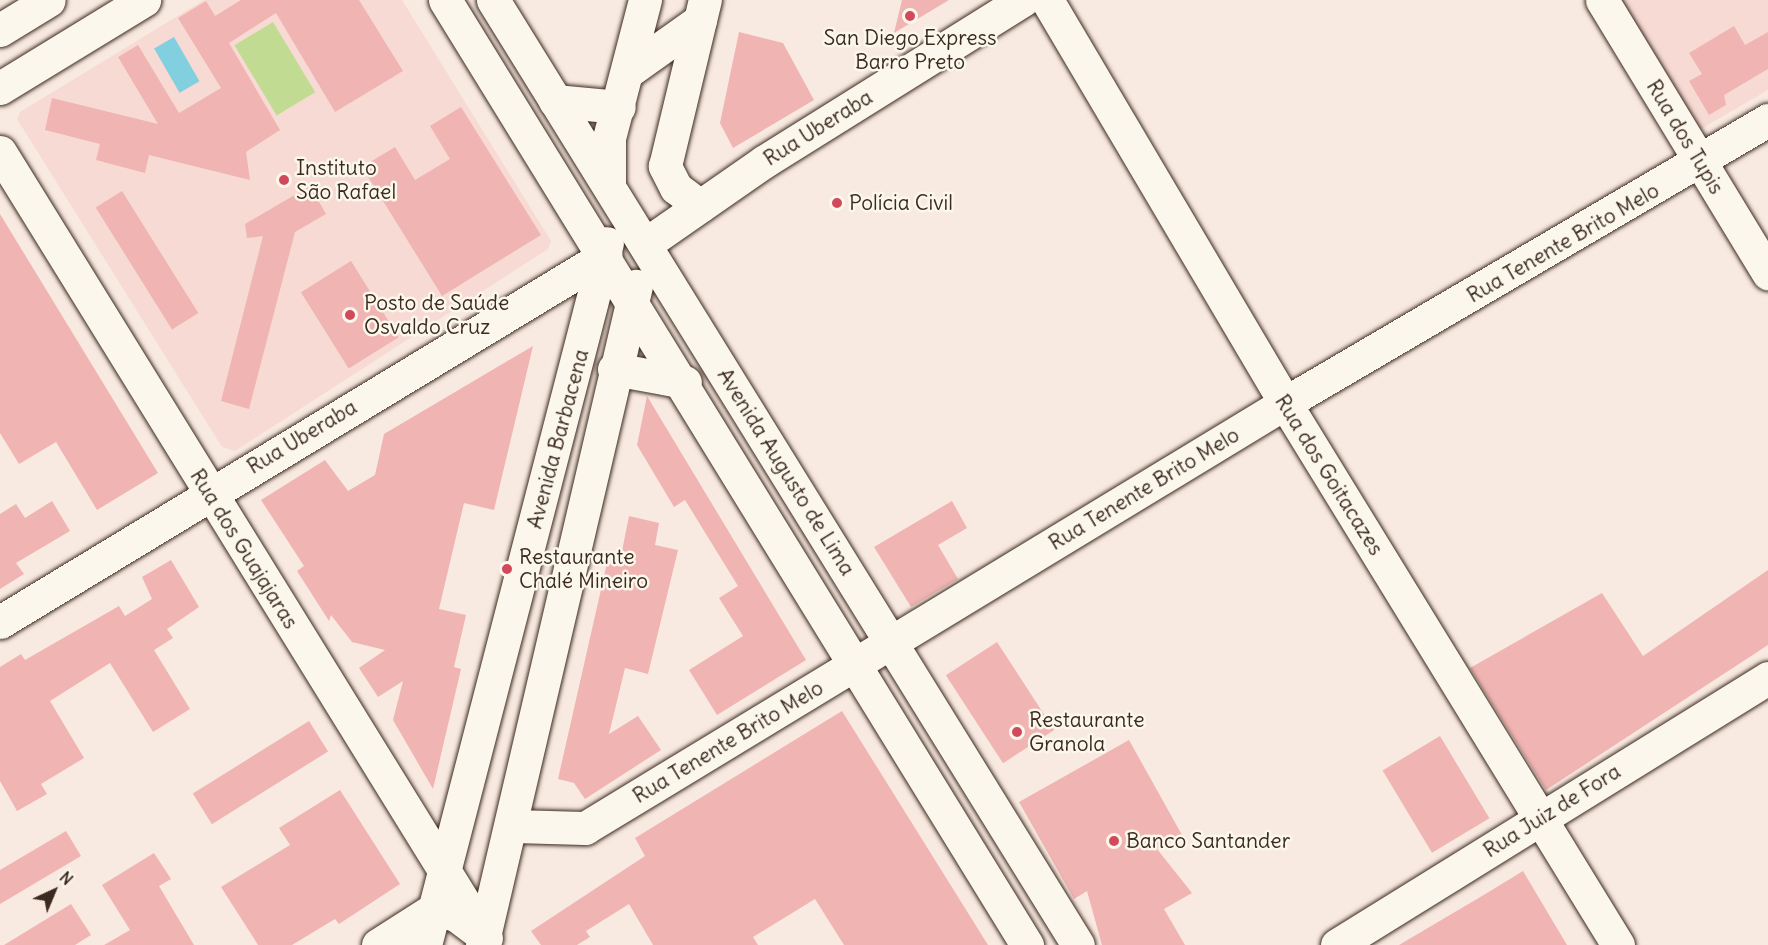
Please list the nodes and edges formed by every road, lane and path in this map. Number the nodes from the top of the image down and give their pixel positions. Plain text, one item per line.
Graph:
1 (49, 0) edge
2 (144, 0) edge
3 (445, 0) edge
4 (493, 0) edge
5 (645, 0) edge
6 (1023, 0) edge
7 (1047, 0) edge
8 (1602, 0) edge
9 (702, 10) edge
10 (0, 30) edge
11 (630, 70) junction
12 (0, 88) edge
13 (555, 101) junction
14 (619, 107) junction
15 (1768, 120) edge
16 (0, 152) edge
17 (1701, 163) junction
18 (609, 182) junction
19 (700, 206) junction
20 (647, 243) junction
21 (606, 255) junction
22 (1768, 273) edge
23 (633, 300) junction
24 (614, 369) junction
25 (685, 382) junction
26 (1285, 403) junction
27 (209, 493) junction
28 (0, 622) edge
29 (892, 644) junction
30 (853, 666) junction
31 (1768, 678) edge
32 (1540, 819) junction
33 (513, 826) junction
34 (445, 869) junction
35 (434, 909) junction
36 (486, 942) edge
37 (378, 945) edge
38 (425, 945) edge
39 (1027, 945) edge
40 (1078, 945) edge
41 (1337, 945) edge
42 (1618, 945) edge

1 - 10 street
2 - 12 street
3 - 21 street, Avenida Augusto de Lima
4 - 13 street, Avenida Augusto de Lima
5 - 11 street, Avenida Barbacena
6 - 19 street, Rua Uberaba
7 - 26 street, Rua dos Goitacazes
8 - 17 street, Rua dos Tupis
9 - 11 street
9 - 19 street
11 - 14 street, Avenida Barbacena
13 - 14 street
13 - 18 street, Avenida Augusto de Lima
14 - 18 street, Avenida Barbacena
15 - 17 street, Rua Tenente Brito Melo
16 - 27 street, Rua dos Guajajaras
17 - 22 street, Rua dos Tupis
17 - 26 street, Rua Tenente Brito Melo
18 - 20 street, Avenida Augusto de Lima
18 - 21 street, Avenida Barbacena
19 - 20 street, Rua Uberaba
20 - 23 street, Avenida Barbacena
20 - 29 street, Avenida Augusto de Lima
21 - 23 street, Avenida Augusto de Lima
21 - 27 street, Rua Uberaba
21 - 34 street, Avenida Barbacena
23 - 24 street, Avenida Barbacena
23 - 25 street, Avenida Augusto de Lima
24 - 25 street
24 - 33 street, Avenida Barbacena
25 - 30 street, Avenida Augusto de Lima
26 - 29 street, Rua Tenente Brito Melo
26 - 32 street, Rua dos Goitacazes
27 - 28 street, Rua Uberaba
27 - 34 street, Rua dos Guajajaras
29 - 30 street, Rua Tenente Brito Melo
29 - 40 street, Avenida Augusto de Lima
30 - 33 street, Rua Tenente Brito Melo
30 - 39 street, Avenida Augusto de Lima
31 - 32 street, Rua Juiz de Fora
32 - 41 street, Rua Juiz de Fora
32 - 42 street, Rua dos Goitacazes
33 - 36 street, Avenida Barbacena
34 - 35 street, Avenida Barbacena
34 - 36 street, Rua dos Guajajaras
35 - 36 street
35 - 37 street
35 - 38 street, Avenida Barbacena

